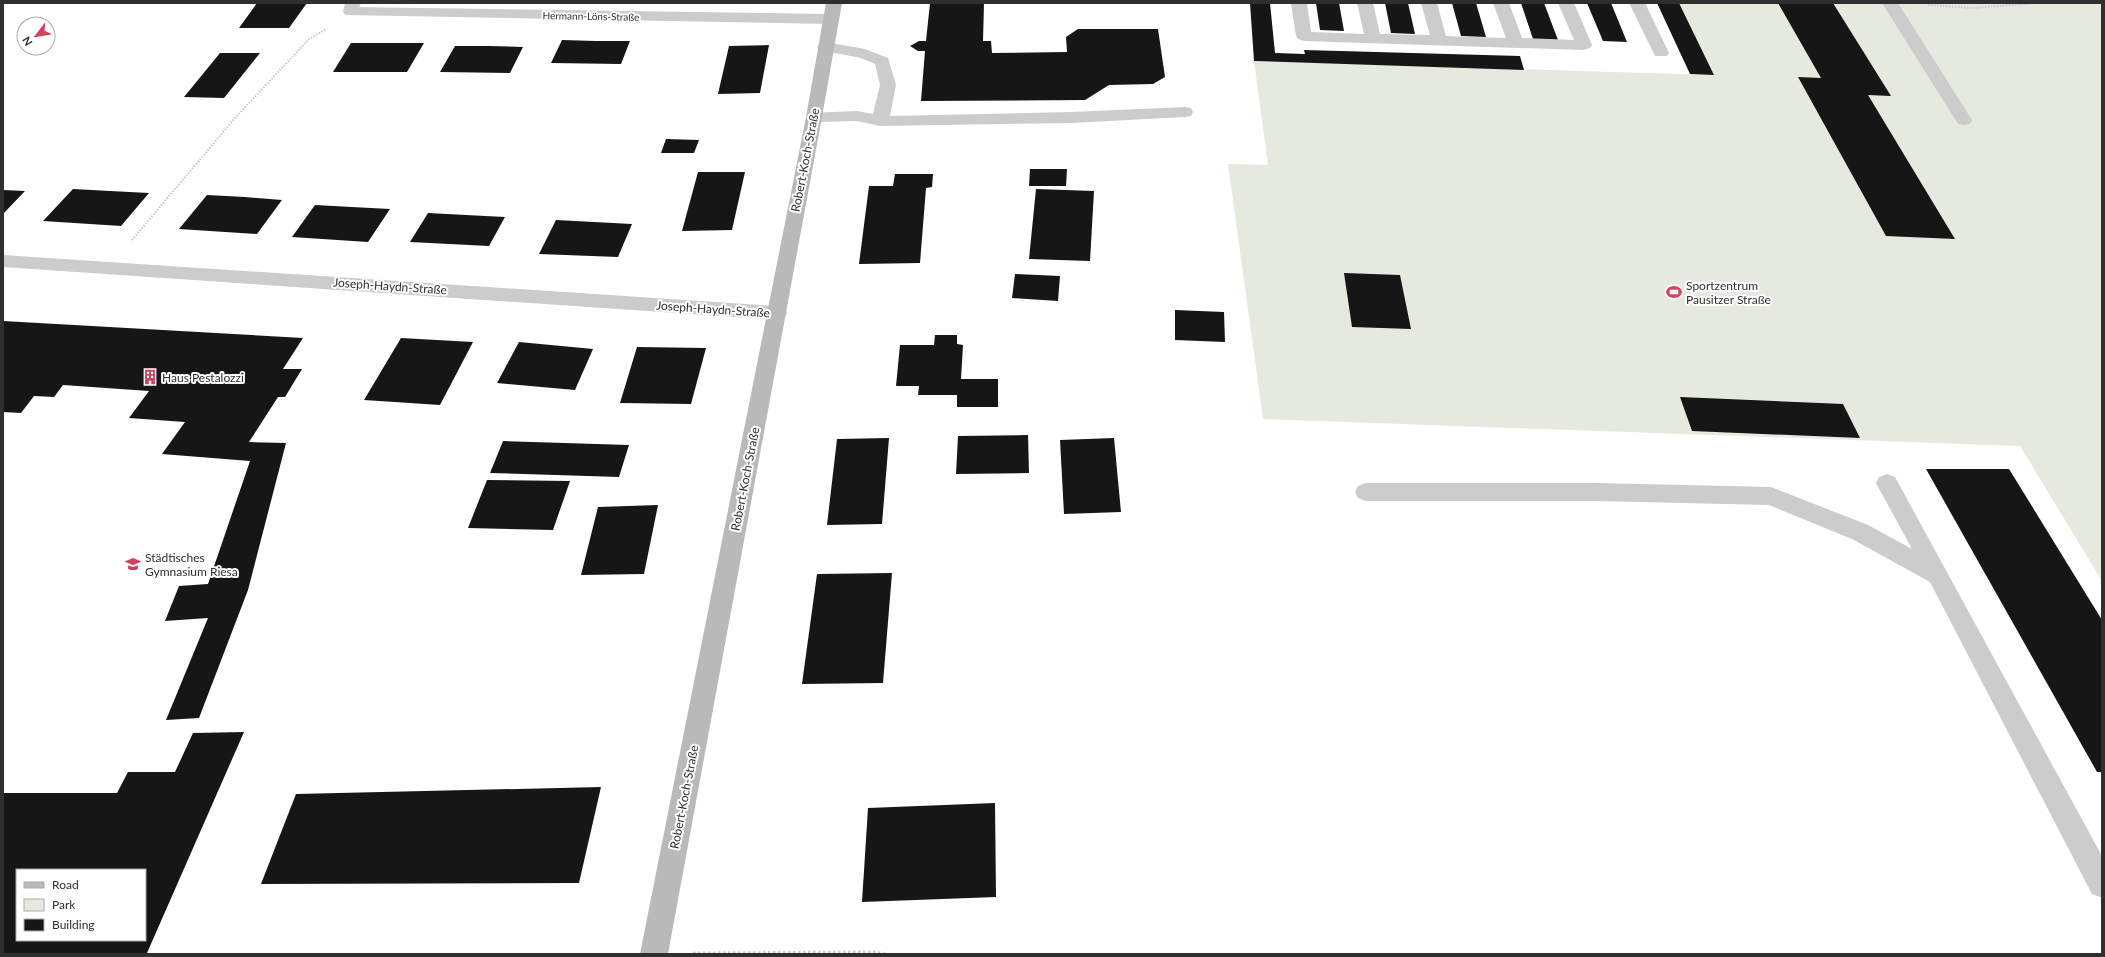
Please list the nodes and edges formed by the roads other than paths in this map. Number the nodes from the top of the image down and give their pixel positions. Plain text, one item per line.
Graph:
1 (1299, 3) edge
2 (1365, 3) edge
3 (1429, 3) edge
4 (1501, 3) edge
5 (1566, 3) edge
6 (1637, 3) edge
7 (1890, 3) edge
8 (352, 8) edge
9 (832, 11) edge
10 (1374, 39) junction
11 (1439, 40) junction
12 (1516, 43) junction
13 (825, 47) junction
14 (1661, 53) dead end
15 (1185, 112) dead end
16 (814, 116) junction
17 (1964, 120) dead end
18 (880, 121) junction
19 (3, 261) edge
20 (777, 313) junction
21 (1887, 483) dead end
22 (1366, 492) dead end
23 (1938, 575) junction
24 (2102, 884) edge
25 (654, 954) edge

1 - 10 street
2 - 10 street
3 - 11 street
4 - 12 street
5 - 12 street
6 - 14 street
7 - 17 street
8 - 9 street, Hermann-Löns-Straße
9 - 13 street, Robert-Koch-Straße
10 - 11 street
11 - 12 street
13 - 16 street, Robert-Koch-Straße
13 - 18 street
15 - 18 street
16 - 18 street
16 - 20 street, Robert-Koch-Straße
19 - 20 street, Joseph-Haydn-Straße
20 - 25 street, Robert-Koch-Straße
21 - 23 street
22 - 23 street
23 - 24 street

